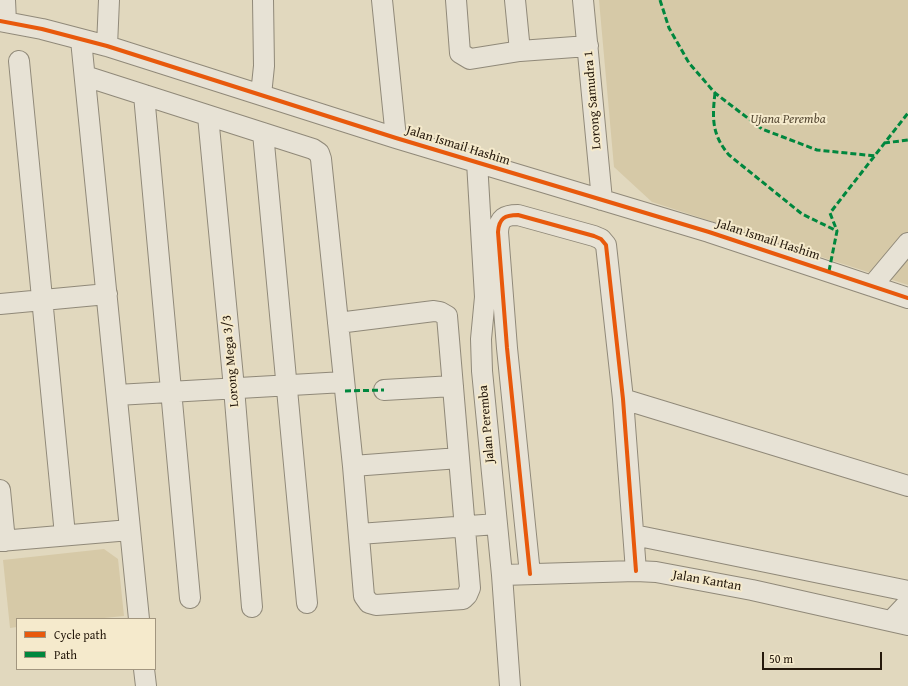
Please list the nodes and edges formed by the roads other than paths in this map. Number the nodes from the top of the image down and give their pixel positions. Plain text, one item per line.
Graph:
1 (5, 0) edge
2 (109, 0) edge
3 (263, 0) edge
4 (382, 0) edge
5 (456, 0) edge
6 (515, 0) edge
7 (583, 0) edge
8 (3, 21) edge
9 (81, 40) junction
10 (107, 46) junction
11 (588, 46) junction
12 (520, 52) junction
13 (19, 60) dead end
14 (84, 76) junction
15 (261, 94) junction
16 (144, 95) junction
17 (208, 116) junction
18 (262, 133) junction
19 (396, 138) junction
20 (477, 162) junction
21 (602, 200) junction
22 (908, 243) edge
23 (872, 286) junction
24 (107, 294) junction
25 (908, 298) edge
26 (43, 300) junction
27 (0, 304) edge
28 (338, 323) junction
29 (344, 382) junction
30 (287, 385) junction
31 (453, 386) junction
32 (234, 388) junction
33 (384, 390) dead end
34 (172, 392) junction
35 (117, 395) junction
36 (623, 399) junction
37 (459, 458) junction
38 (353, 466) junction
39 (908, 486) edge
40 (0, 490) edge
41 (497, 524) junction
42 (465, 527) junction
43 (130, 530) junction
44 (359, 534) junction
45 (65, 535) junction
46 (634, 535) junction
47 (2, 541) edge
48 (636, 571) junction
49 (530, 574) junction
50 (502, 575) junction
51 (908, 591) edge
52 (190, 598) dead end
53 (908, 603) edge
54 (307, 604) dead end
55 (252, 608) dead end
56 (139, 618) edge
57 (899, 623) edge
58 (144, 670) edge
59 (146, 686) edge
60 (510, 686) edge

1 - 8 street
2 - 10 street
3 - 15 street
4 - 19 street
5 - 12 street
6 - 12 street
7 - 11 street, Lorong Samudra 1
8 - 9 street, Jalan Ismail Hashim
9 - 10 street, Jalan Ismail Hashim
9 - 14 street
10 - 15 street, Jalan Ismail Hashim
11 - 12 street
11 - 21 street, Lorong Samudra 1
13 - 26 street
14 - 16 street
14 - 24 street
15 - 19 street, Jalan Ismail Hashim
16 - 17 street
16 - 34 street
17 - 18 street
17 - 32 street, Lorong Mega 3/3
18 - 28 street
18 - 30 street
19 - 20 street, Jalan Ismail Hashim
20 - 21 street, Jalan Ismail Hashim
20 - 41 street, Jalan Peremba
21 - 23 street, Jalan Ismail Hashim
22 - 23 street
23 - 25 street, Jalan Ismail Hashim
24 - 26 street
24 - 35 street
26 - 27 street
26 - 45 street
28 - 29 street
28 - 31 street
29 - 30 street
29 - 38 street
30 - 32 street
30 - 54 street
31 - 33 street
31 - 37 street
32 - 34 street
32 - 55 street, Lorong Mega 3/3
34 - 35 street
34 - 52 street
35 - 43 street
36 - 39 street
36 - 46 street
36 - 49 street
37 - 38 street
37 - 42 street
38 - 44 street
40 - 47 street
41 - 42 street
41 - 50 street, Jalan Peremba
42 - 44 street
42 - 44 street
43 - 45 street
43 - 56 street
45 - 47 street
46 - 48 street
46 - 51 street
48 - 49 street, Jalan Kantan
48 - 57 street, Jalan Kantan
49 - 50 street, Jalan Kantan
50 - 60 street, Jalan Peremba
53 - 57 street
58 - 59 street

